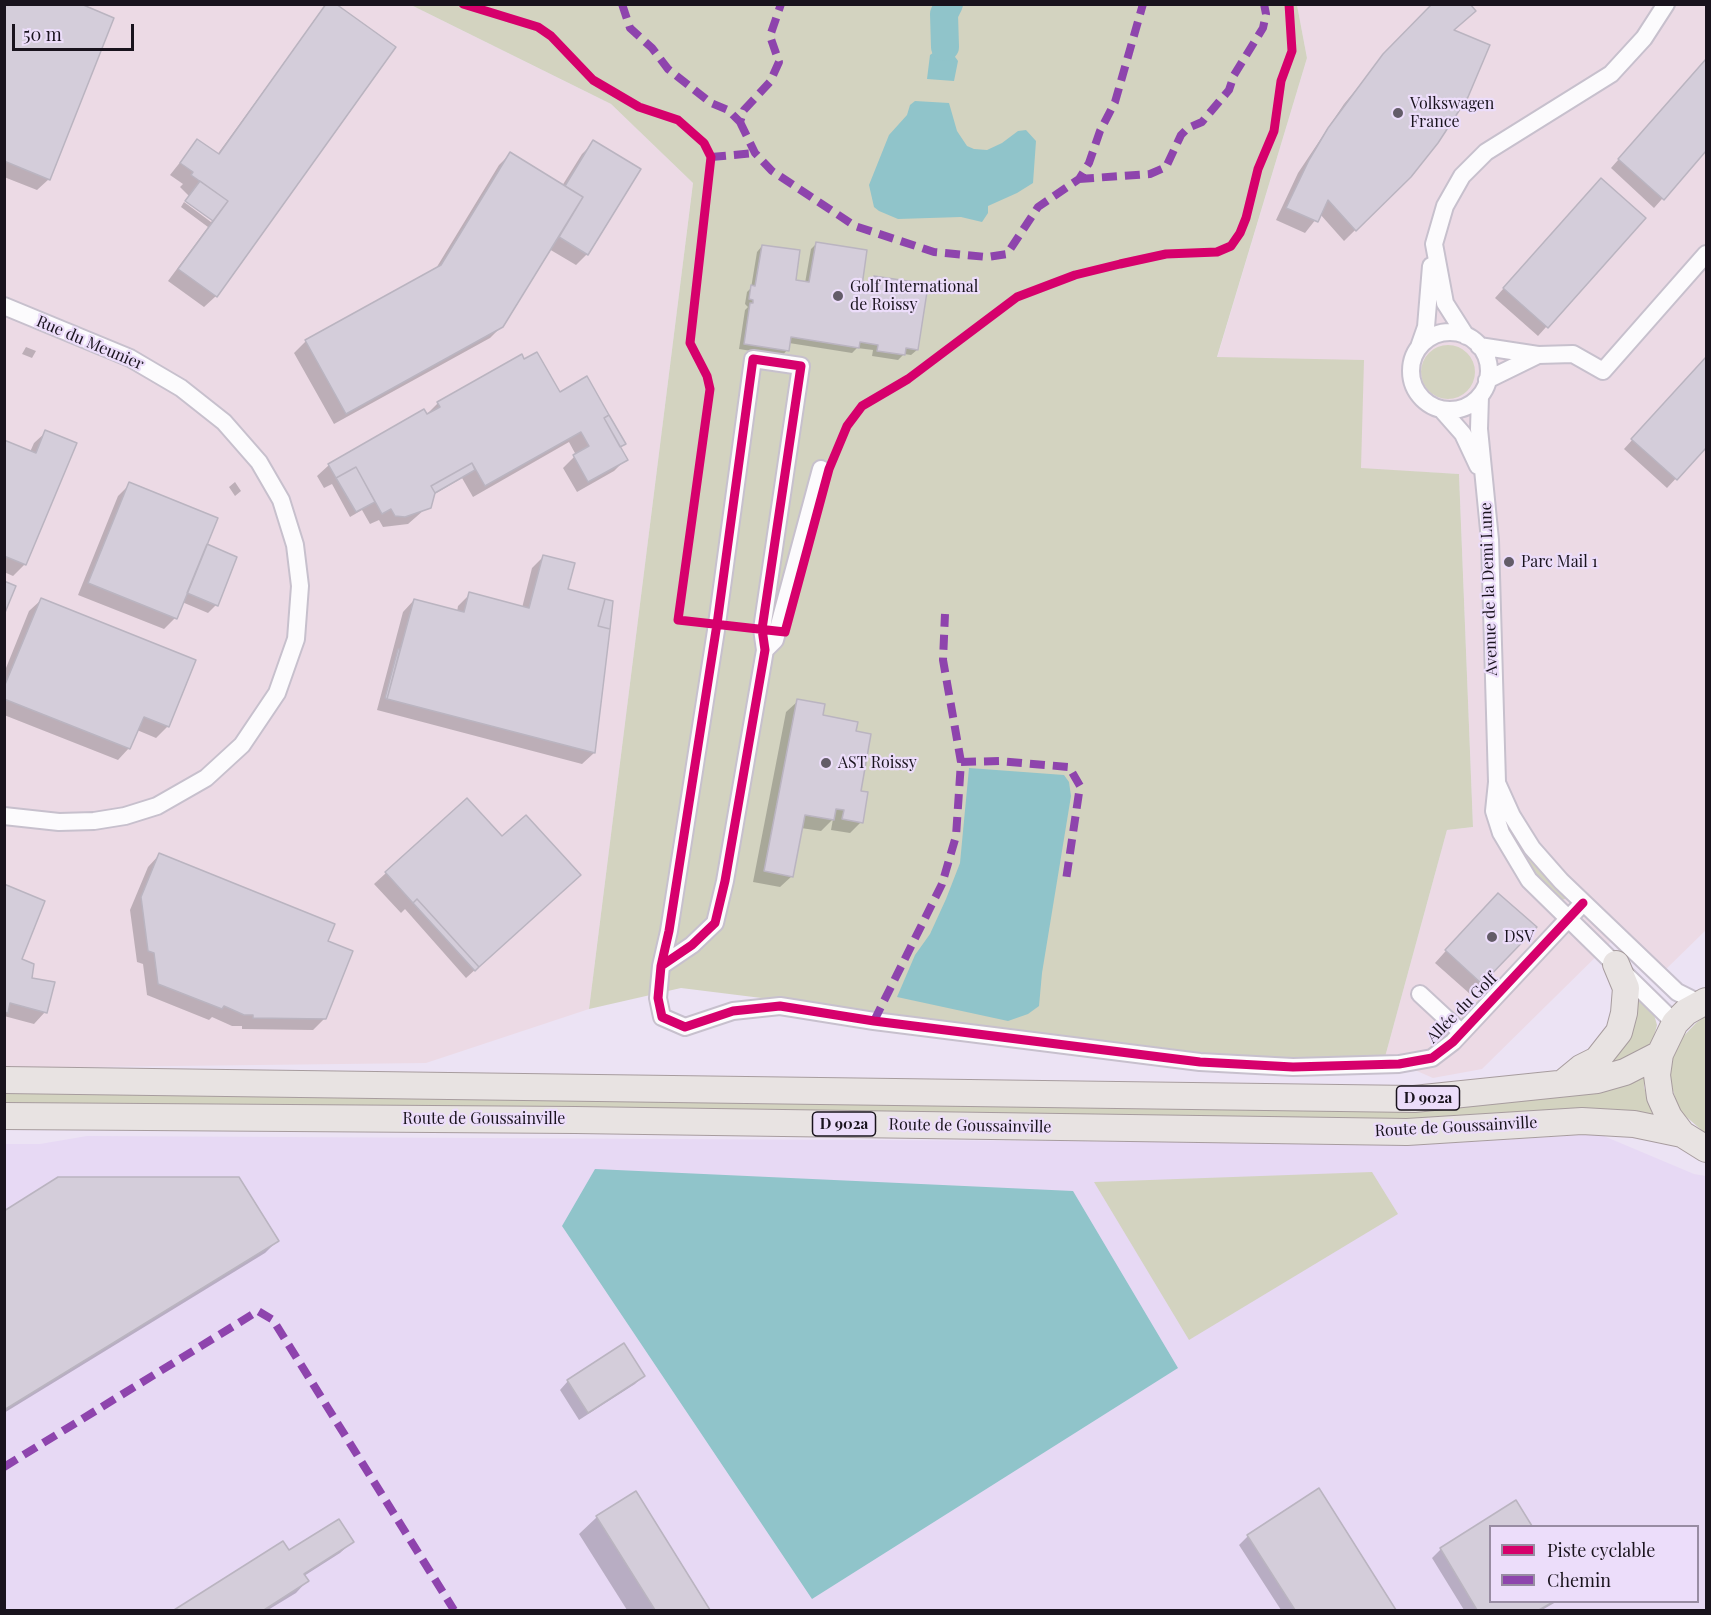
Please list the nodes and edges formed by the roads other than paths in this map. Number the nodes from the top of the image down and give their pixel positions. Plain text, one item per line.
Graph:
1 (1666, 4) edge
2 (1434, 244) junction
3 (1707, 254) edge
4 (4, 306) edge
5 (1472, 341) junction
6 (1418, 348) junction
7 (1538, 355) junction
8 (1487, 381) junction
9 (1480, 396) junction
10 (1441, 409) junction
11 (821, 469) dead end
12 (1484, 479) junction
13 (765, 650) junction
14 (1497, 782) junction
15 (4, 816) edge
16 (1583, 903) junction
17 (1568, 918) junction
18 (1616, 964) junction
19 (661, 966) junction
20 (1420, 994) dead end
21 (1703, 1002) edge
22 (1675, 1023) junction
23 (1461, 1032) junction
24 (1660, 1054) junction
25 (4, 1080) edge
26 (1561, 1084) junction
27 (4, 1116) edge
28 (1682, 1134) junction
29 (1707, 1149) edge

1 - 2 street
2 - 5 street
2 - 6 street
3 - 7 street
4 - 15 street, Rue du Meunier
5 - 6 street
5 - 7 street
5 - 8 street
6 - 10 street
7 - 8 street
8 - 9 street
9 - 10 street
9 - 12 street, Avenue de la Demi Lune
10 - 12 street
11 - 13 street
12 - 14 street, Avenue de la Demi Lune
13 - 19 street
13 - 19 street
14 - 16 street, Avenue de la Demi Lune
14 - 17 street, Avenue de la Demi Lune
16 - 17 street, Allée du Golf
16 - 21 street, Avenue de la Demi Lune
17 - 18 street, Avenue de la Demi Lune
17 - 23 street, Allée du Golf
18 - 22 street, Avenue de la Demi Lune
18 - 26 main road
19 - 23 street, Allée du Golf
20 - 23 street
21 - 22 main road
22 - 24 main road
24 - 26 main road, Route de Goussainville / D 902a
24 - 28 main road
25 - 26 main road, Route de Goussainville / D 902a
27 - 28 main road, Route de Goussainville / D 902a
28 - 29 main road

